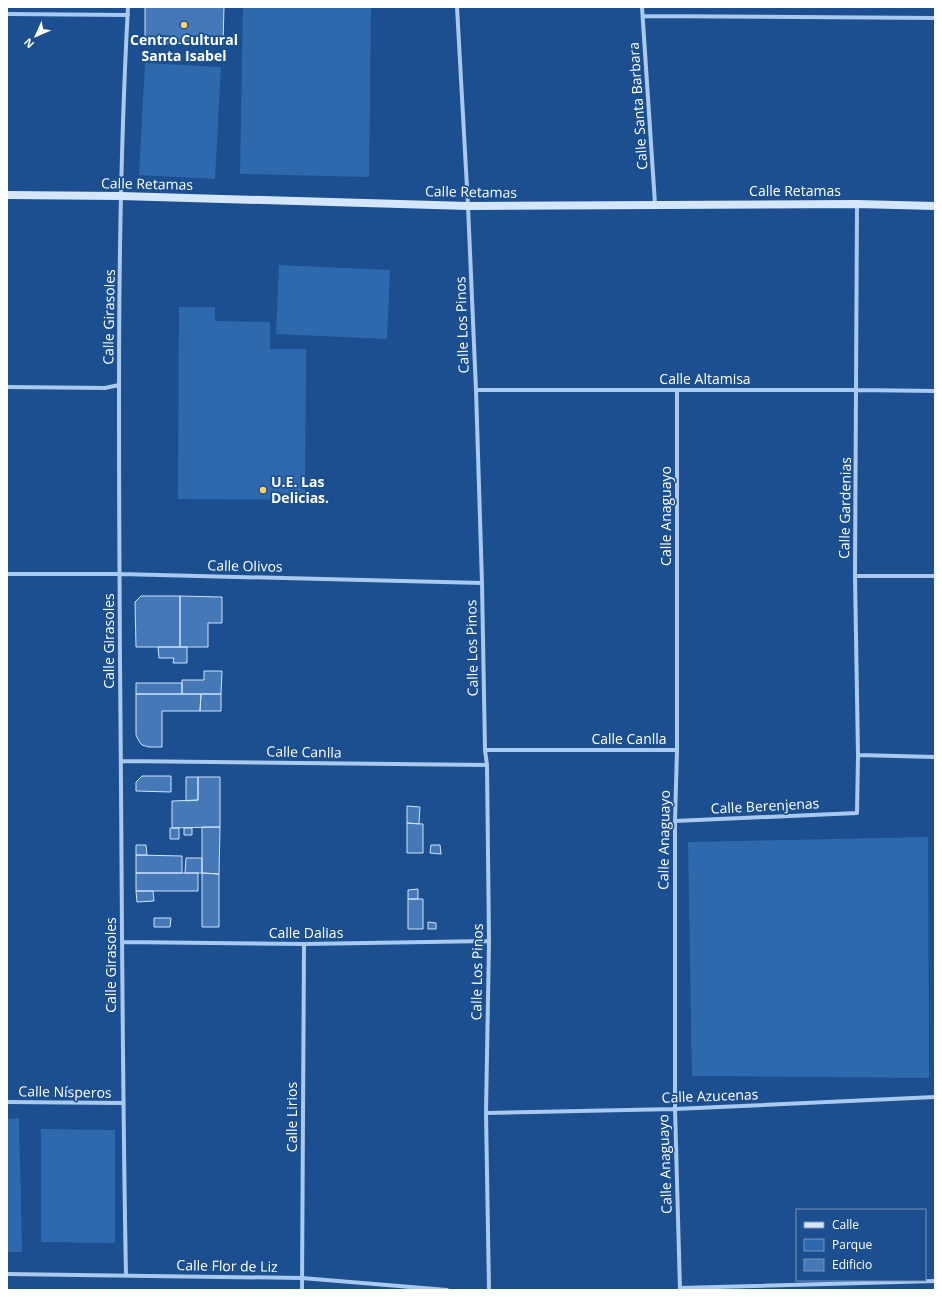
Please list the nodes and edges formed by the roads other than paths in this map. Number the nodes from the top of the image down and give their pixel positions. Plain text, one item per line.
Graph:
1 (128, 7) edge
2 (457, 7) edge
3 (642, 7) edge
4 (7, 14) edge
5 (128, 15) junction
6 (643, 16) junction
7 (935, 18) edge
8 (7, 195) edge
9 (121, 196) junction
10 (655, 204) junction
11 (857, 204) junction
12 (468, 206) junction
13 (935, 206) edge
14 (119, 385) junction
15 (7, 387) edge
16 (476, 390) junction
17 (677, 390) junction
18 (857, 390) junction
19 (935, 391) edge
20 (7, 574) edge
21 (120, 574) junction
22 (855, 576) junction
23 (935, 576) edge
24 (482, 582) junction
25 (485, 750) junction
26 (677, 750) junction
27 (858, 755) junction
28 (935, 757) edge
29 (121, 761) junction
30 (487, 765) junction
31 (857, 813) joint
32 (675, 821) junction
33 (489, 941) junction
34 (122, 942) junction
35 (304, 944) junction
36 (935, 1097) edge
37 (7, 1102) edge
38 (122, 1103) junction
39 (675, 1109) junction
40 (486, 1113) junction
41 (7, 1274) edge
42 (126, 1276) junction
43 (302, 1278) junction
44 (935, 1281) edge
45 (680, 1289) edge
46 (302, 1290) edge
47 (447, 1290) edge
48 (489, 1290) edge

1 - 5 street, Calle Girasoles
2 - 12 street, Calle Los Pinos
3 - 6 street, Calle Santa Barbara
4 - 5 street
5 - 9 street, Calle Girasoles
6 - 7 street
6 - 10 street, Calle Santa Barbara
8 - 9 street, Calle Retamas
9 - 12 street, Calle Retamas
9 - 14 street, Calle Girasoles
10 - 11 street, Calle Retamas
10 - 12 street, Calle Retamas
11 - 13 street, Calle Retamas
11 - 18 street, Calle Gardenias
12 - 16 street, Calle Los Pinos
14 - 15 street
14 - 21 street, Calle Girasoles
16 - 17 street, Calle Altamisa
16 - 24 street, Calle Los Pinos
17 - 18 street, Calle Altamisa
17 - 26 street, Calle Anaguayo
18 - 19 street, Calle Altamisa
18 - 22 street, Calle Gardenias
20 - 21 street, Calle Olivos
21 - 24 street, Calle Olivos
21 - 29 street, Calle Girasoles
22 - 23 street
22 - 27 street, Calle Gardenias
24 - 25 street, Calle Los Pinos
25 - 26 street, Calle Canlla
25 - 30 street, Calle Los Pinos
26 - 32 street, Calle Anaguayo
27 - 28 street
27 - 31 street, Calle Gardenias
29 - 30 street, Calle Canlla
29 - 34 street, Calle Girasoles
30 - 33 street, Calle Los Pinos
31 - 32 street, Calle Berenjenas
32 - 39 street, Calle Anaguayo
33 - 35 street, Calle Dalias
33 - 40 street, Calle Los Pinos
34 - 35 street, Calle Dalias
34 - 38 street, Calle Girasoles
35 - 43 street, Calle Lirios
36 - 39 street, Calle Azucenas
37 - 38 street, Calle Nísperos
38 - 42 street, Calle Girasoles
39 - 40 street, Calle Azucenas
39 - 45 street, Calle Anaguayo
40 - 48 street, Calle Los Pinos
41 - 42 street, Calle Flor de Liz
42 - 43 street, Calle Flor de Liz
43 - 46 street, Calle Lirios
43 - 47 street, Calle Flor de Liz
44 - 45 street

